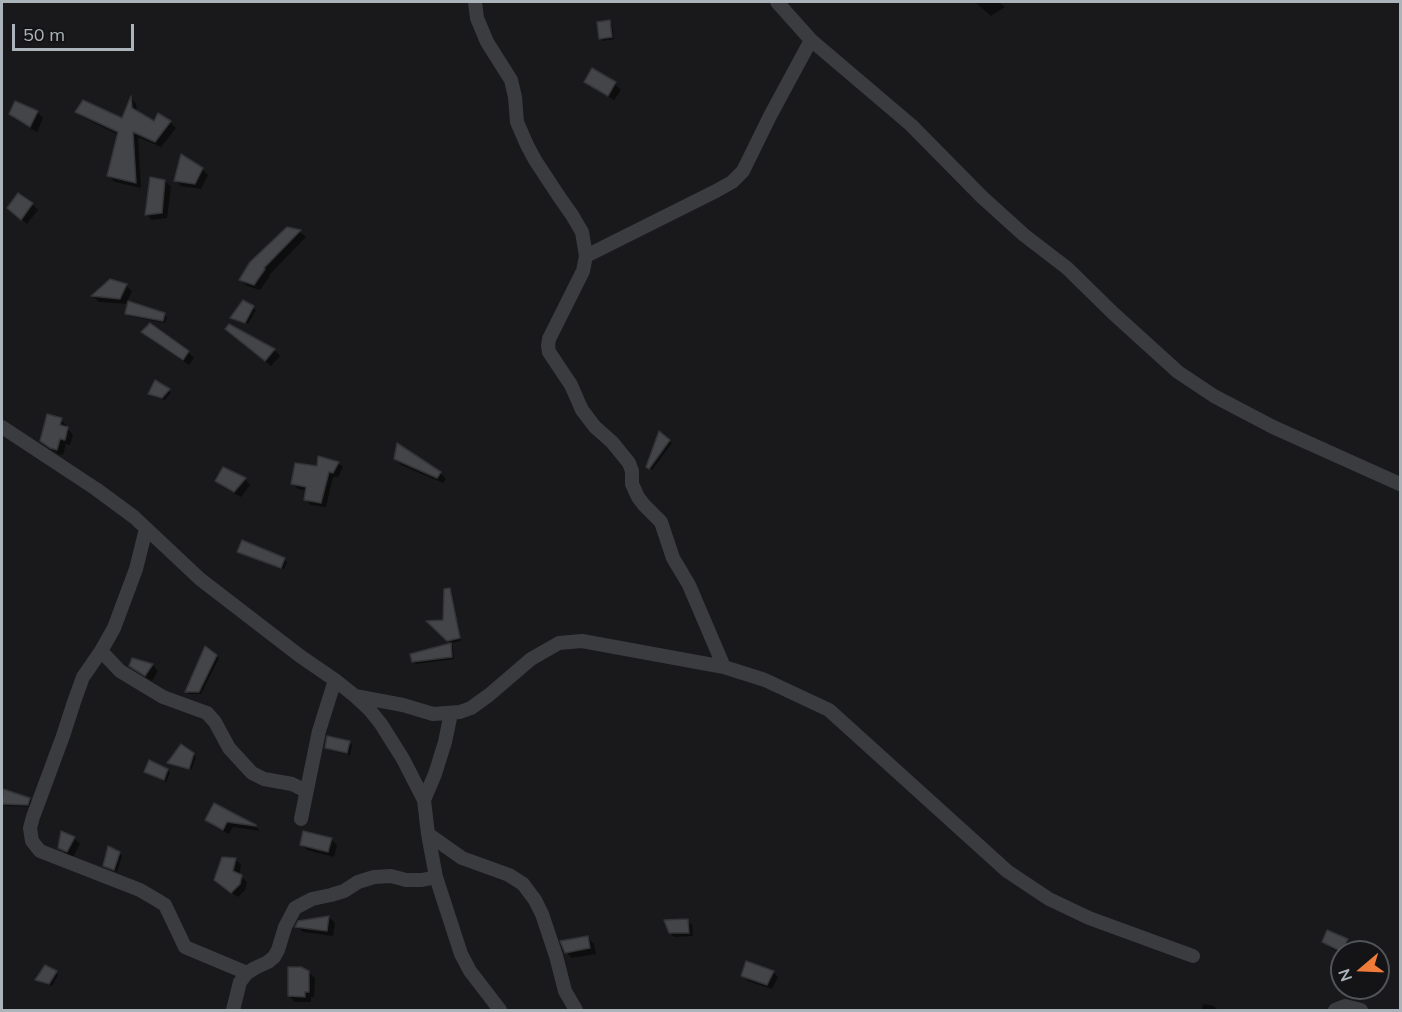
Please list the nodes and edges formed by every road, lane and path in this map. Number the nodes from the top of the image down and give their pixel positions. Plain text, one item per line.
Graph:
1 (475, 2) edge
2 (777, 2) edge
3 (811, 40) junction
4 (586, 256) junction
5 (2, 428) edge
6 (1401, 484) edge
7 (146, 529) junction
8 (101, 651) junction
9 (724, 667) junction
10 (335, 680) junction
11 (355, 696) junction
12 (451, 713) junction
13 (306, 791) junction
14 (424, 800) junction
15 (301, 819) dead end
16 (428, 834) junction
17 (436, 877) junction
18 (1193, 956) dead end
19 (247, 973) junction
20 (233, 1011) edge
21 (500, 1011) edge
22 (576, 1011) edge
23 (1335, 1011) edge
24 (1361, 1011) edge

1 - 4 street
2 - 3 street
3 - 4 street
3 - 6 street
4 - 9 street
5 - 7 street
7 - 8 street
7 - 10 street
8 - 13 street
8 - 19 street
9 - 12 street
9 - 18 street
10 - 11 street
10 - 13 street
11 - 12 street
11 - 14 street
12 - 14 street
13 - 15 street
14 - 16 street
16 - 17 street
16 - 22 street
17 - 19 street
17 - 21 street
19 - 20 street
23 - 24 street

